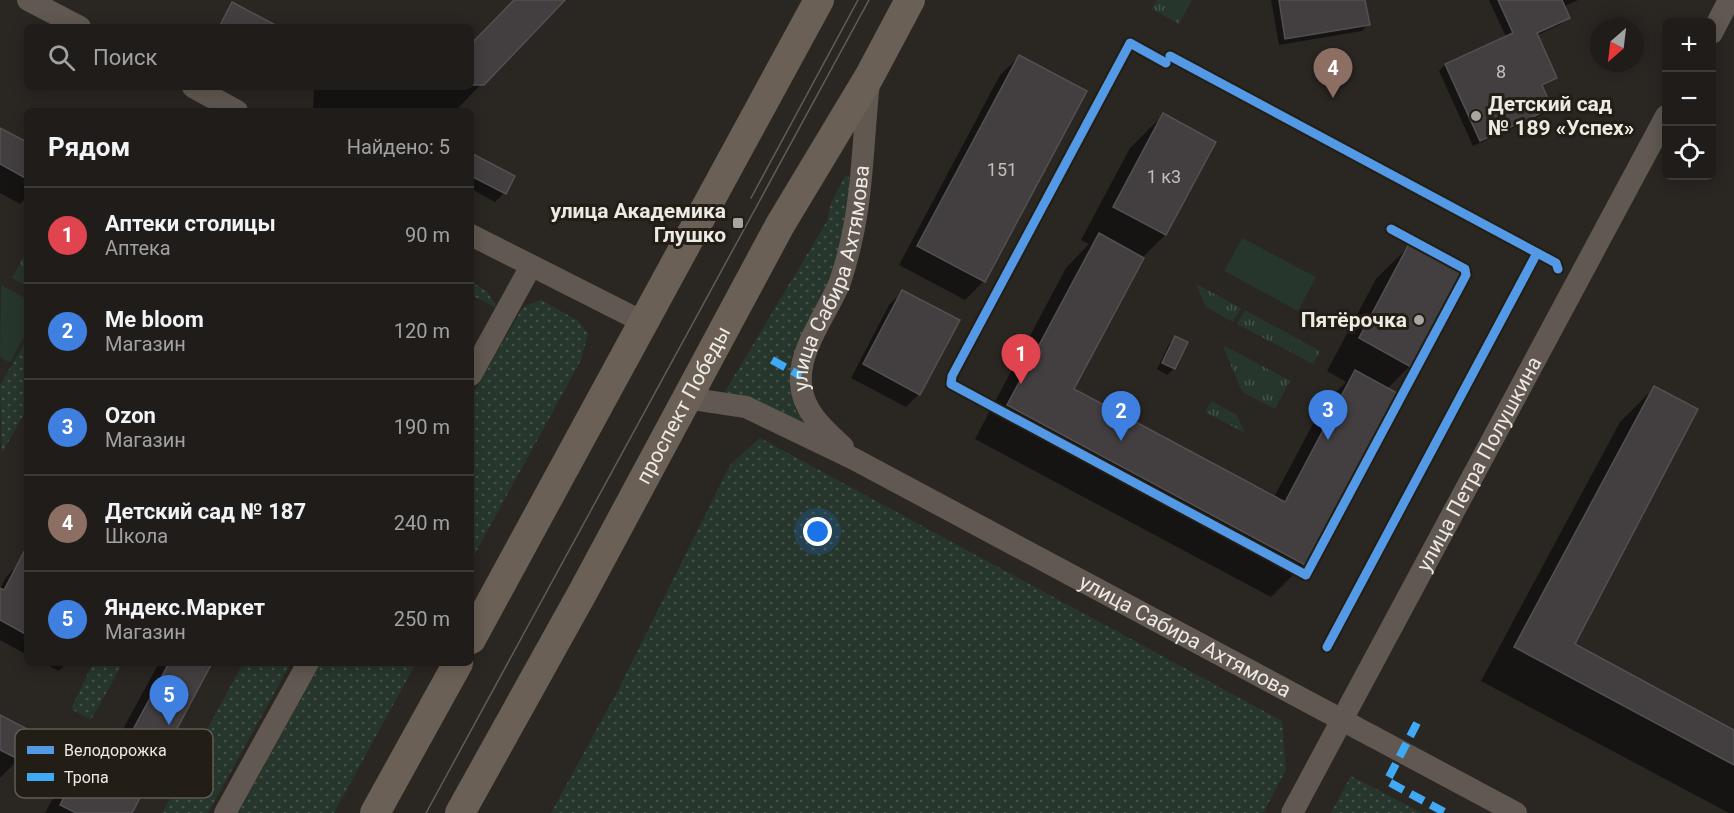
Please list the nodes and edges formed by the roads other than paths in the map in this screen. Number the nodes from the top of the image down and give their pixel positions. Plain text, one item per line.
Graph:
1 (28, 0) edge
2 (819, 0) edge
3 (910, 0) edge
4 (1729, 0) edge
5 (74, 24) edge
6 (1716, 25) edge
7 (869, 77) junction
8 (198, 90) edge
9 (232, 108) edge
10 (1662, 124) edge
11 (474, 237) edge
12 (531, 266) junction
13 (645, 323) junction
14 (474, 370) edge
15 (686, 398) junction
16 (854, 459) junction
17 (474, 634) edge
18 (307, 666) edge
19 (456, 666) edge
20 (1342, 720) junction
21 (225, 813) edge
22 (375, 813) edge
23 (460, 813) edge
24 (1292, 813) edge
25 (1516, 813) edge

1 - 5 street
2 - 13 main road
3 - 7 main road, проспект Победы
4 - 6 street
7 - 15 main road, проспект Победы
7 - 16 street, улица Сабира Ахтямова
8 - 9 street
10 - 20 street, улица Петра Полушкина
11 - 12 street
12 - 13 street
12 - 14 street
13 - 17 main road
15 - 16 street, улица Сабира Ахтямова
15 - 23 main road, проспект Победы
16 - 20 street, улица Сабира Ахтямова
18 - 21 street
19 - 22 main road
20 - 24 street, улица Петра Полушкина
20 - 25 street, улица Сабира Ахтямова

